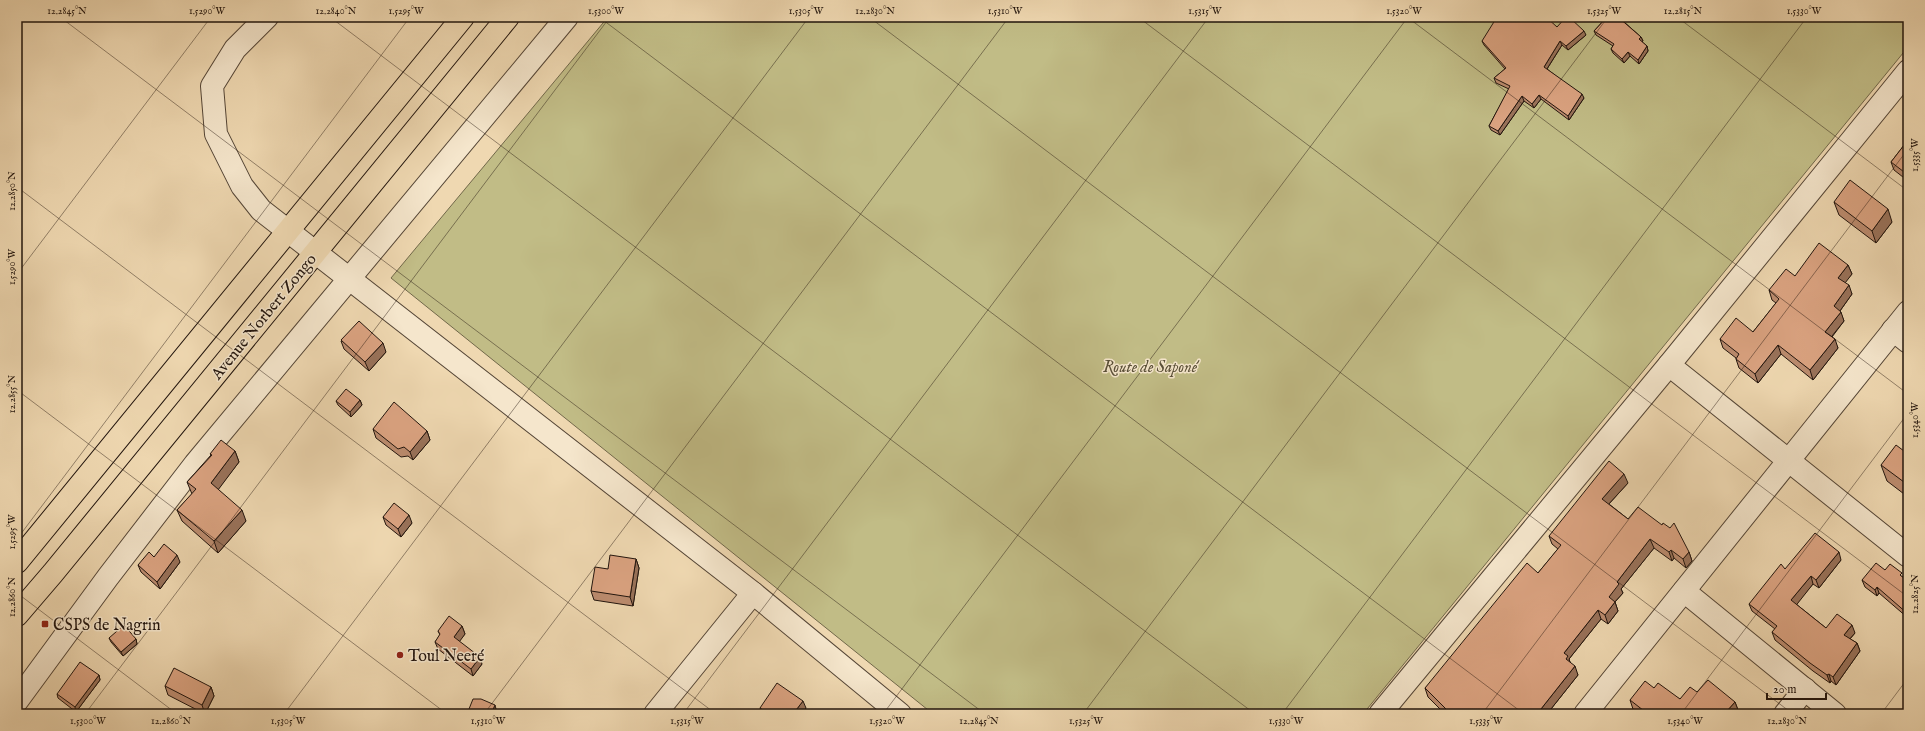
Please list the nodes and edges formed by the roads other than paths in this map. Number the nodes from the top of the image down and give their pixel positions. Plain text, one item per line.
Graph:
1 (266, 17) edge
2 (463, 17) edge
3 (508, 17) edge
4 (567, 17) edge
5 (1908, 70) edge
6 (287, 232) junction
7 (315, 252) junction
8 (349, 280) junction
9 (1908, 312) edge
10 (1901, 336) edge
11 (1669, 365) junction
12 (1789, 460) junction
13 (1908, 556) edge
14 (17, 562) edge
15 (1684, 591) junction
16 (753, 593) junction
17 (17, 615) edge
18 (1805, 689) junction
19 (17, 701) edge
20 (1384, 713) edge
21 (656, 714) edge
22 (900, 714) edge
23 (1585, 714) edge
24 (1785, 714) edge
25 (1835, 714) edge

1 - 6 street
2 - 6 main road
3 - 7 main road, Avenue Norbert Zongo
4 - 8 street
5 - 11 street
6 - 7 street
6 - 14 main road
7 - 8 street
7 - 17 main road, Avenue Norbert Zongo
8 - 16 street
8 - 19 street
9 - 10 street
10 - 12 street
11 - 12 street
11 - 20 street
12 - 13 street
12 - 15 street
15 - 18 street
15 - 23 street
16 - 21 street
16 - 22 street
18 - 24 street
18 - 25 street

